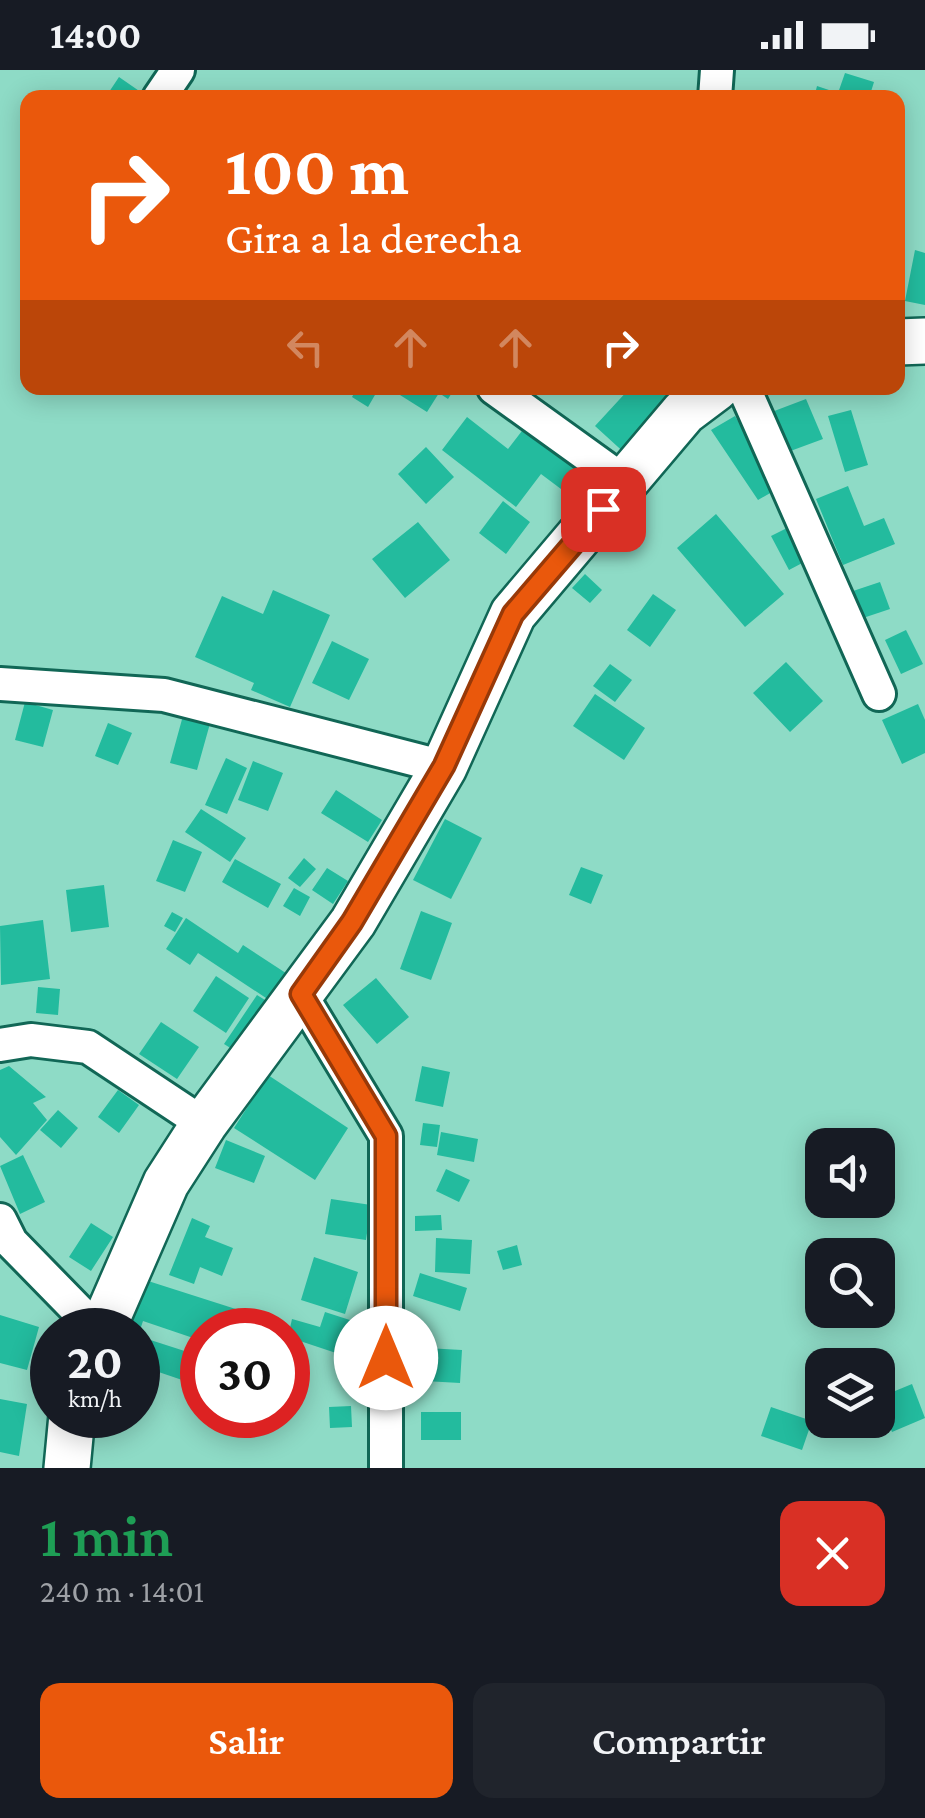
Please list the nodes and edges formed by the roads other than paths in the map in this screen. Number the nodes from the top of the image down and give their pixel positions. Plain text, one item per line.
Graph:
1 (504, 395) edge
2 (707, 395) edge
3 (747, 395) edge
4 (626, 483) junction
5 (0, 684) edge
6 (879, 694) dead end
7 (444, 766) junction
8 (301, 994) junction
9 (0, 1044) edge
10 (204, 1124) junction
11 (4, 1235) edge
12 (78, 1308) edge
13 (110, 1308) edge
14 (70, 1438) edge
15 (67, 1468) edge
16 (386, 1468) edge

1 - 4 street
2 - 4 street
3 - 6 street
4 - 7 street
5 - 7 street
7 - 8 street
8 - 10 street
8 - 16 street
9 - 10 street
10 - 13 street
11 - 12 street
14 - 15 street

